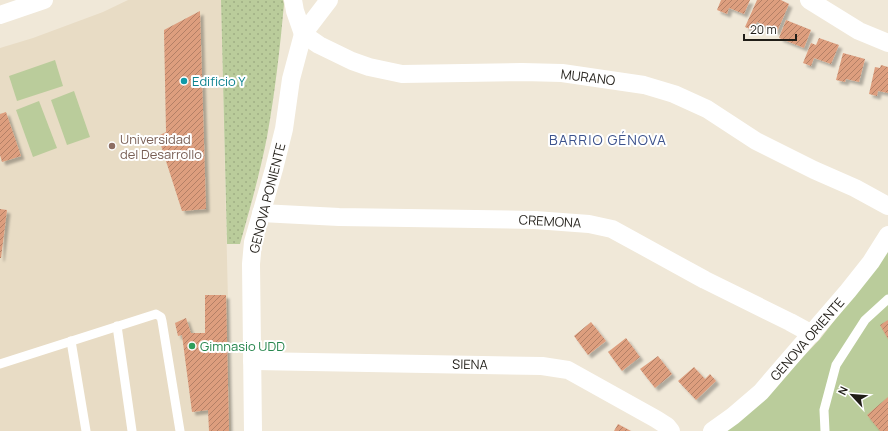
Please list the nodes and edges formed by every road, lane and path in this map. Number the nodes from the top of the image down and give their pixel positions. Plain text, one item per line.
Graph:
1 (44, 0) edge
2 (293, 0) edge
3 (808, 0) edge
4 (327, 1) edge
5 (0, 15) edge
6 (303, 34) junction
7 (888, 43) edge
8 (888, 206) edge
9 (261, 213) junction
10 (888, 235) edge
11 (888, 299) edge
12 (117, 326) junction
13 (812, 334) junction
14 (71, 341) junction
15 (252, 361) junction
16 (0, 364) edge
17 (86, 431) edge
18 (132, 431) edge
19 (180, 431) edge
20 (253, 431) edge
21 (671, 431) edge
22 (712, 431) edge
23 (825, 431) edge

1 - 5 street
2 - 6 street
3 - 7 street
4 - 6 street, GENOVA PONIENTE
6 - 8 street, MURANO
6 - 9 street, GENOVA PONIENTE
9 - 13 street, CREMONA
9 - 15 street, GENOVA PONIENTE
10 - 13 street, GENOVA ORIENTE
11 - 23 lane
12 - 14 lane
12 - 18 lane
12 - 19 lane
13 - 22 street, GENOVA ORIENTE
14 - 16 lane
14 - 17 lane
15 - 20 street, GENOVA PONIENTE
15 - 21 street, SIENA

